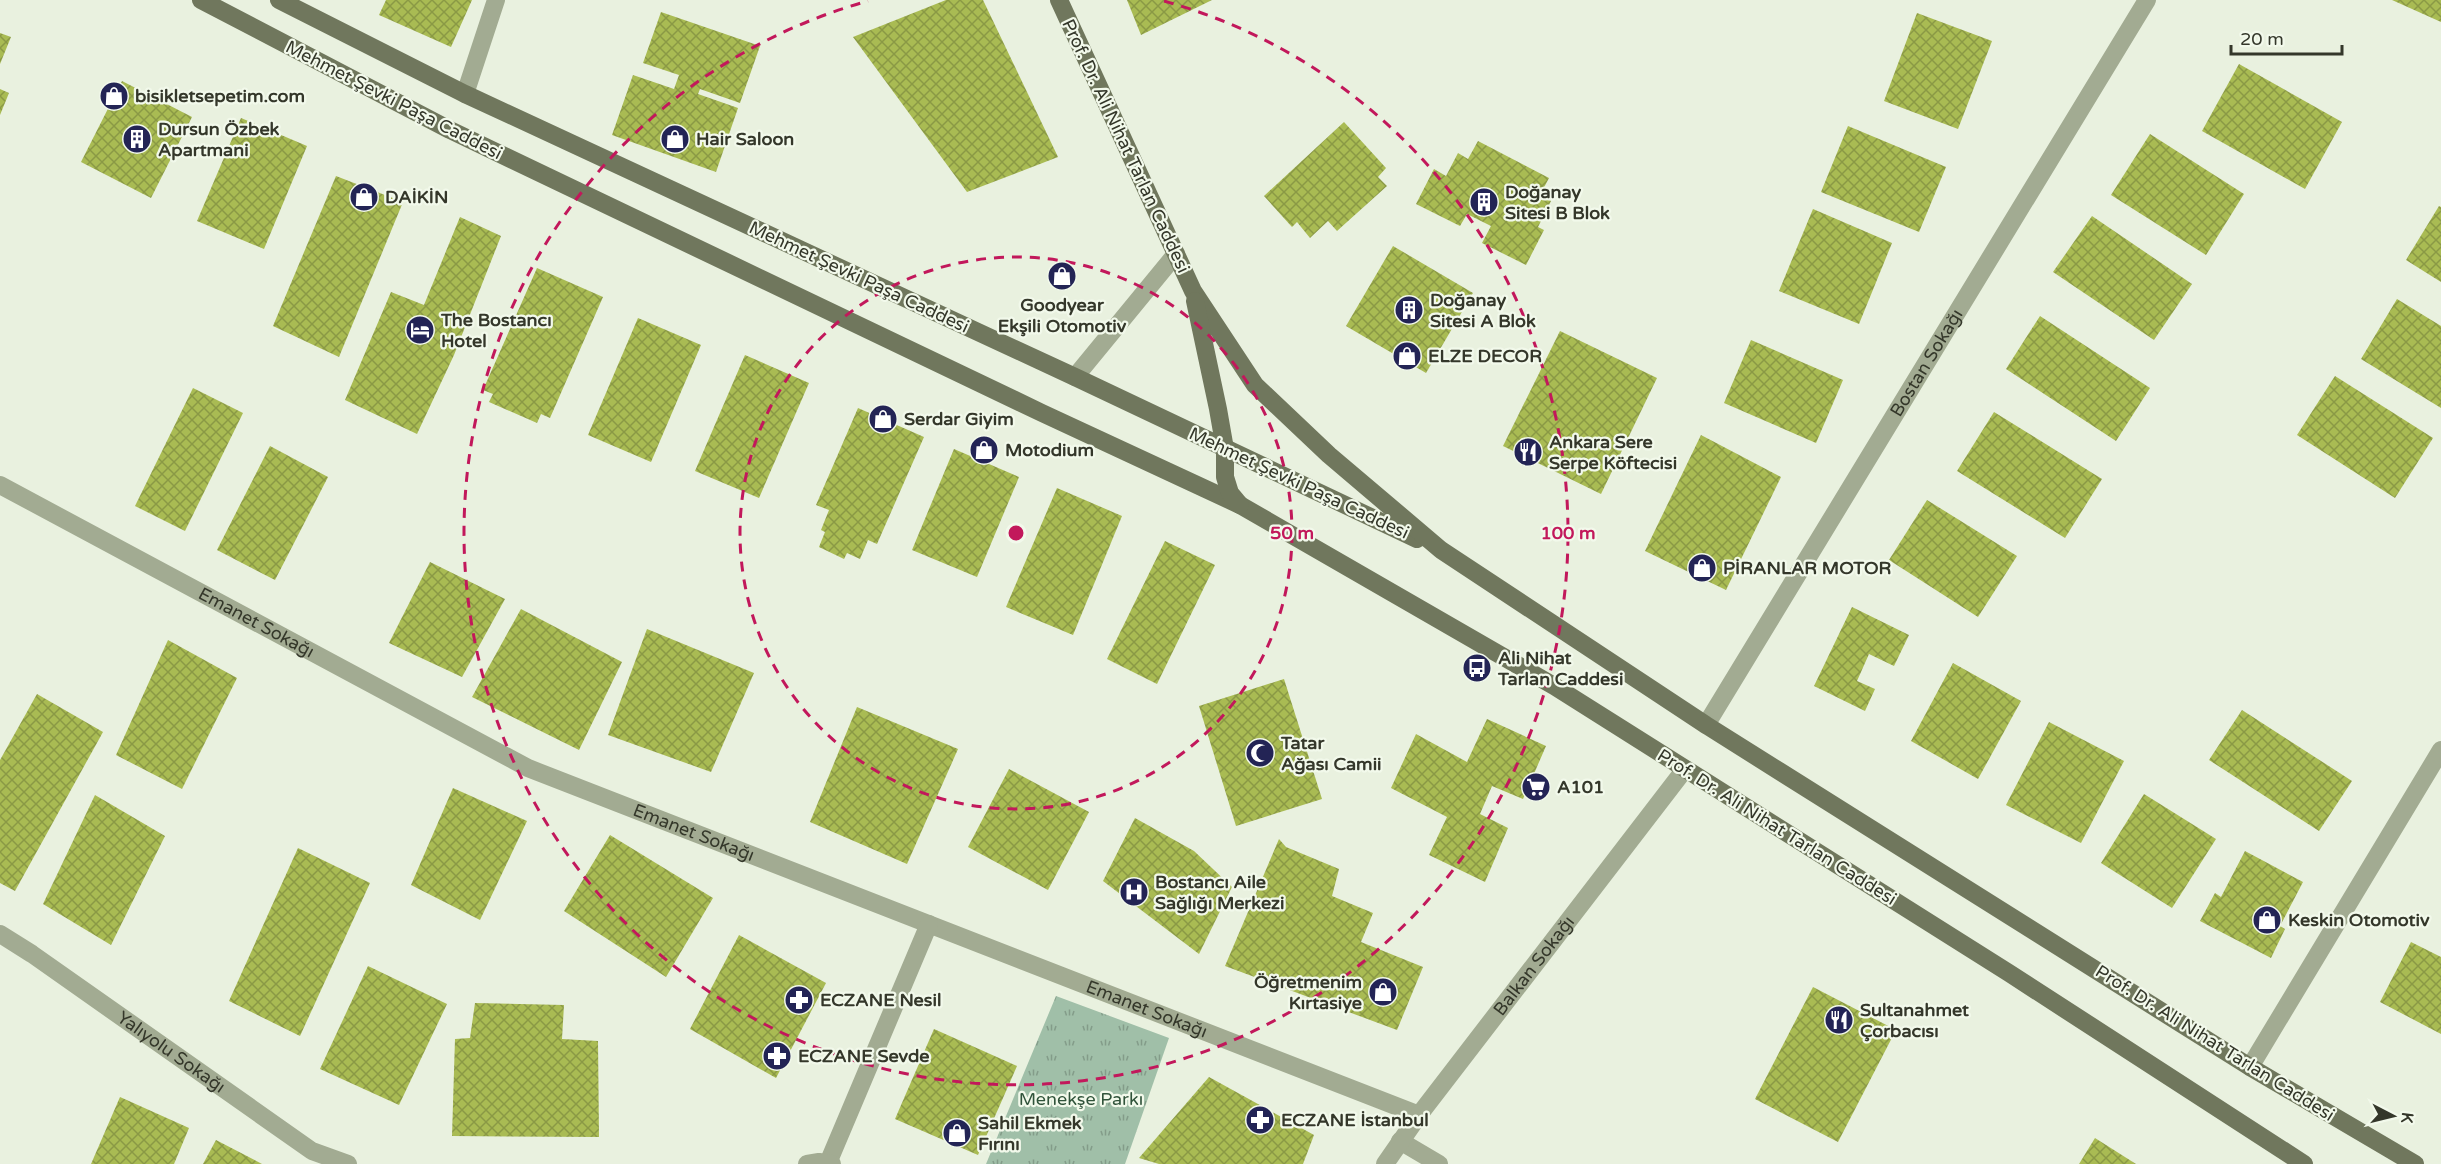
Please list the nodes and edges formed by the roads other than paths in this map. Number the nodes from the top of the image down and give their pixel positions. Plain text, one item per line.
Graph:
1 (201, 0) edge
2 (279, 0) edge
3 (496, 0) edge
4 (1059, 0) edge
5 (2147, 0) edge
6 (465, 94) junction
7 (1176, 254) junction
8 (1193, 291) junction
9 (1075, 377) junction
10 (1225, 449) junction
11 (0, 485) edge
12 (1240, 505) junction
13 (1441, 550) junction
14 (1706, 725) junction
15 (2441, 750) edge
16 (1685, 770) junction
17 (928, 924) junction
18 (0, 934) edge
19 (2250, 1067) junction
20 (1419, 1114) junction
21 (1400, 1141) junction
22 (313, 1157) edge
23 (348, 1164) edge
24 (807, 1164) edge
25 (830, 1164) edge
26 (1385, 1164) edge
27 (1438, 1164) edge
28 (2304, 1164) edge
29 (2415, 1164) edge

1 - 12 main road, Mehmet Şevki Paşa Caddesi
2 - 6 main road, Mehmet Şevki Paşa Caddesi
3 - 6 street
4 - 7 main road, Prof. Dr. Ali Nihat Tarlan Caddesi
5 - 14 street, Bostan Sokağı
6 - 9 main road, Mehmet Şevki Paşa Caddesi
7 - 8 main road, Prof. Dr. Ali Nihat Tarlan Caddesi
7 - 9 street
8 - 10 main road
8 - 13 main road
9 - 10 main road, Mehmet Şevki Paşa Caddesi
10 - 12 main road
10 - 13 main road, Mehmet Şevki Paşa Caddesi
11 - 17 street, Emanet Sokağı
12 - 16 main road, Prof. Dr. Ali Nihat Tarlan Caddesi
13 - 14 main road, Prof. Dr. Ali Nihat Tarlan Caddesi
14 - 19 main road, Prof. Dr. Ali Nihat Tarlan Caddesi
15 - 19 street
16 - 20 street, Balkan Sokağı
16 - 28 main road, Prof. Dr. Ali Nihat Tarlan Caddesi
17 - 20 street, Emanet Sokağı
17 - 25 street
18 - 22 street, Yalıyolu Sokağı
19 - 29 main road, Prof. Dr. Ali Nihat Tarlan Caddesi
20 - 21 street, Balkan Sokağı
21 - 26 street, Balkan Sokağı
21 - 27 street
22 - 23 street, Yalıyolu Sokağı
24 - 25 street

